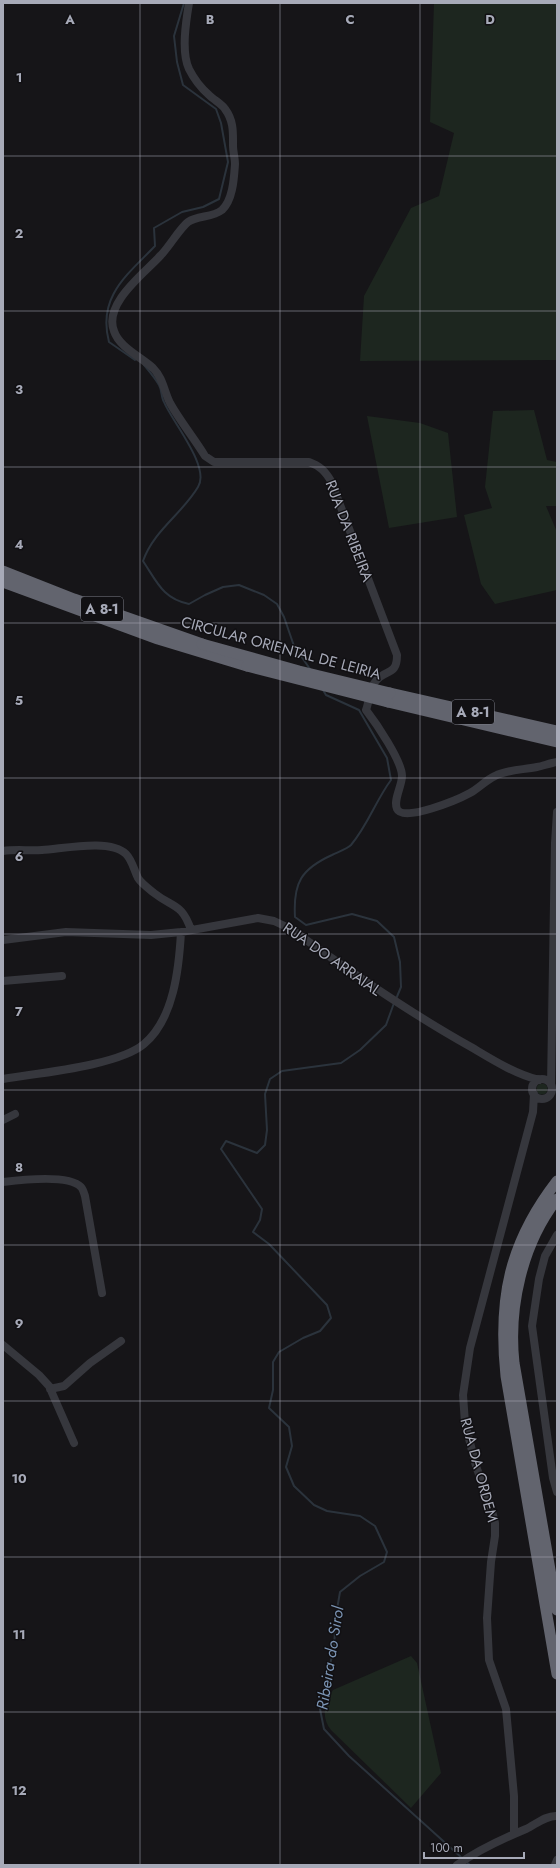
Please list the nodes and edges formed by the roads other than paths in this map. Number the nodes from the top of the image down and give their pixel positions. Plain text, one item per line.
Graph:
1 (189, 3) edge
2 (3, 571) edge
3 (3, 582) edge
4 (201, 648) junction
5 (389, 698) junction
6 (557, 732) edge
7 (557, 742) edge
8 (557, 762) edge
9 (557, 812) edge
10 (3, 851) edge
11 (556, 860) edge
12 (191, 930) junction
13 (181, 932) junction
14 (3, 940) edge
15 (62, 976) dead end
16 (3, 981) edge
17 (551, 1068) junction
18 (522, 1075) junction
19 (3, 1079) edge
20 (541, 1080) junction
21 (533, 1092) junction
22 (552, 1092) edge
23 (533, 1112) junction
24 (15, 1114) dead end
25 (3, 1120) edge
26 (557, 1181) edge
27 (3, 1182) edge
28 (557, 1199) edge
29 (557, 1235) edge
30 (102, 1293) dead end
31 (122, 1341) dead end
32 (3, 1345) edge
33 (50, 1389) junction
34 (74, 1443) dead end
35 (557, 1492) edge
36 (557, 1610) edge
37 (557, 1674) edge
38 (557, 1816) edge
39 (514, 1833) junction
40 (557, 1860) edge
41 (457, 1865) edge
42 (555, 1865) edge

1 - 8 street, RUA DA RIBEIRA
2 - 4 highway, CIRCULAR ORIENTAL DE LEIRIA / A 8-1
3 - 4 highway, CIRCULAR ORIENTAL DE LEIRIA / A 8-1
4 - 5 highway, CIRCULAR ORIENTAL DE LEIRIA / A 8-1, bridge
5 - 6 highway, CIRCULAR ORIENTAL DE LEIRIA / A 8-1
5 - 7 highway, CIRCULAR ORIENTAL DE LEIRIA / A 8-1
9 - 11 street
10 - 12 street
11 - 17 street
12 - 13 street, RUA DO ARRAIAL
12 - 18 street, RUA DO ARRAIAL
13 - 14 street, RUA DO ARRAIAL
13 - 19 street
15 - 16 street
17 - 20 street
17 - 22 street
18 - 20 street, RUA DO ARRAIAL
18 - 21 street, RUA DO ARRAIAL
20 - 21 street
20 - 22 street
21 - 22 street
21 - 23 street, RUA DA ORDEM
22 - 23 street, RUA DA ORDEM
23 - 39 street, RUA DA ORDEM
24 - 25 street
26 - 37 highway
27 - 30 street
28 - 36 highway
29 - 35 street
31 - 33 street
32 - 33 street
33 - 34 street
38 - 39 street
39 - 41 street
40 - 42 street

